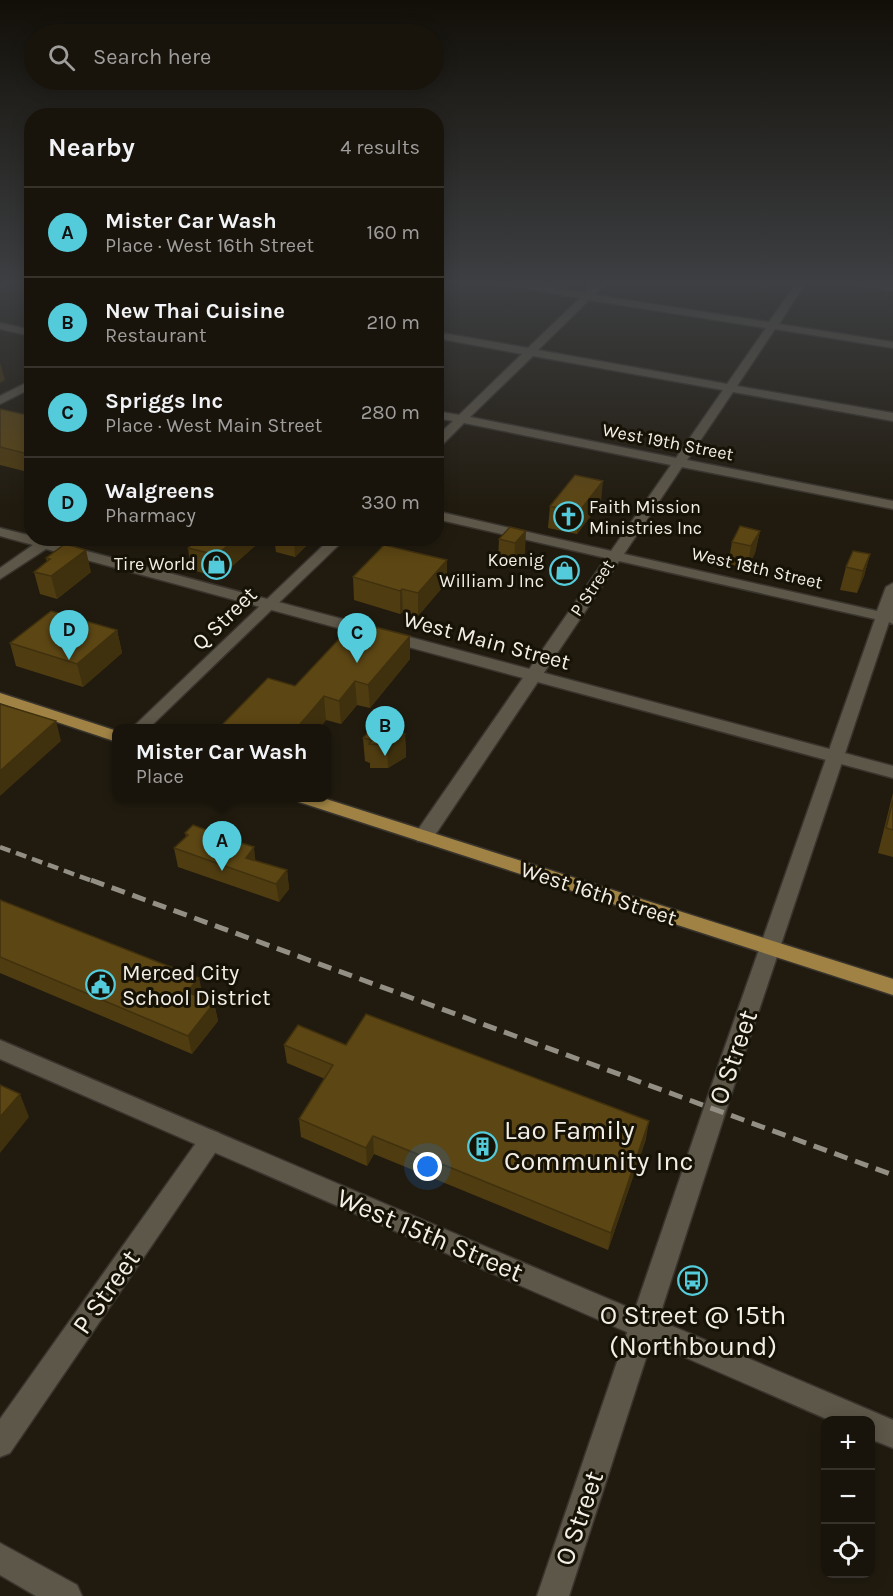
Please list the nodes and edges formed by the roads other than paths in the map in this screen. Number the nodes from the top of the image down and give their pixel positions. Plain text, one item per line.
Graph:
1 (526, 356) edge
2 (556, 356) edge
3 (750, 356) edge
4 (729, 387) junction
5 (24, 388) edge
6 (0, 401) edge
7 (444, 415) edge
8 (893, 417) edge
9 (463, 419) junction
10 (444, 437) edge
11 (678, 462) junction
12 (893, 505) edge
13 (444, 517) edge
14 (0, 532) edge
15 (24, 537) edge
16 (40, 546) edge
17 (60, 546) edge
18 (331, 546) edge
19 (614, 556) junction
20 (0, 575) edge
21 (893, 587) edge
22 (270, 606) junction
23 (888, 618) edge
24 (532, 675) junction
25 (0, 698) edge
26 (145, 724) edge
27 (112, 734) edge
28 (836, 756) junction
29 (893, 772) edge
30 (318, 802) edge
31 (424, 836) junction
32 (771, 948) junction
33 (893, 987) edge
34 (0, 1049) edge
35 (211, 1140) junction
36 (644, 1327) junction
37 (852, 1416) edge
38 (875, 1427) edge
39 (893, 1434) edge
40 (0, 1443) edge
41 (0, 1558) edge
42 (66, 1596) edge
43 (553, 1596) edge

1 - 9 street
2 - 4 street
3 - 4 street, P Street
4 - 8 street
4 - 11 street, P Street
5 - 6 street
7 - 9 street, West 19th Street
9 - 10 street
9 - 11 street, West 19th Street
11 - 12 street, West 19th Street
11 - 19 street, P Street
13 - 19 street, West 18th Street
14 - 15 street, West Main Street
16 - 20 street
17 - 22 street, West Main Street
18 - 22 street, Q Street
19 - 23 street, West 18th Street
19 - 24 street, P Street
21 - 23 street, O Street
22 - 24 street, West Main Street
22 - 26 street, Q Street
23 - 28 street, O Street
24 - 28 street, West Main Street
24 - 31 street, P Street
25 - 27 main road
28 - 29 street, West Main Street
28 - 32 street, O Street
30 - 31 main road, West 16th Street
31 - 32 main road, West 16th Street
32 - 33 main road, West 16th Street
32 - 36 street, O Street
34 - 35 street, West 15th Street
35 - 36 street, West 15th Street
35 - 40 street, P Street
36 - 37 street, West 15th Street
36 - 43 street, O Street
38 - 39 street
41 - 42 street

